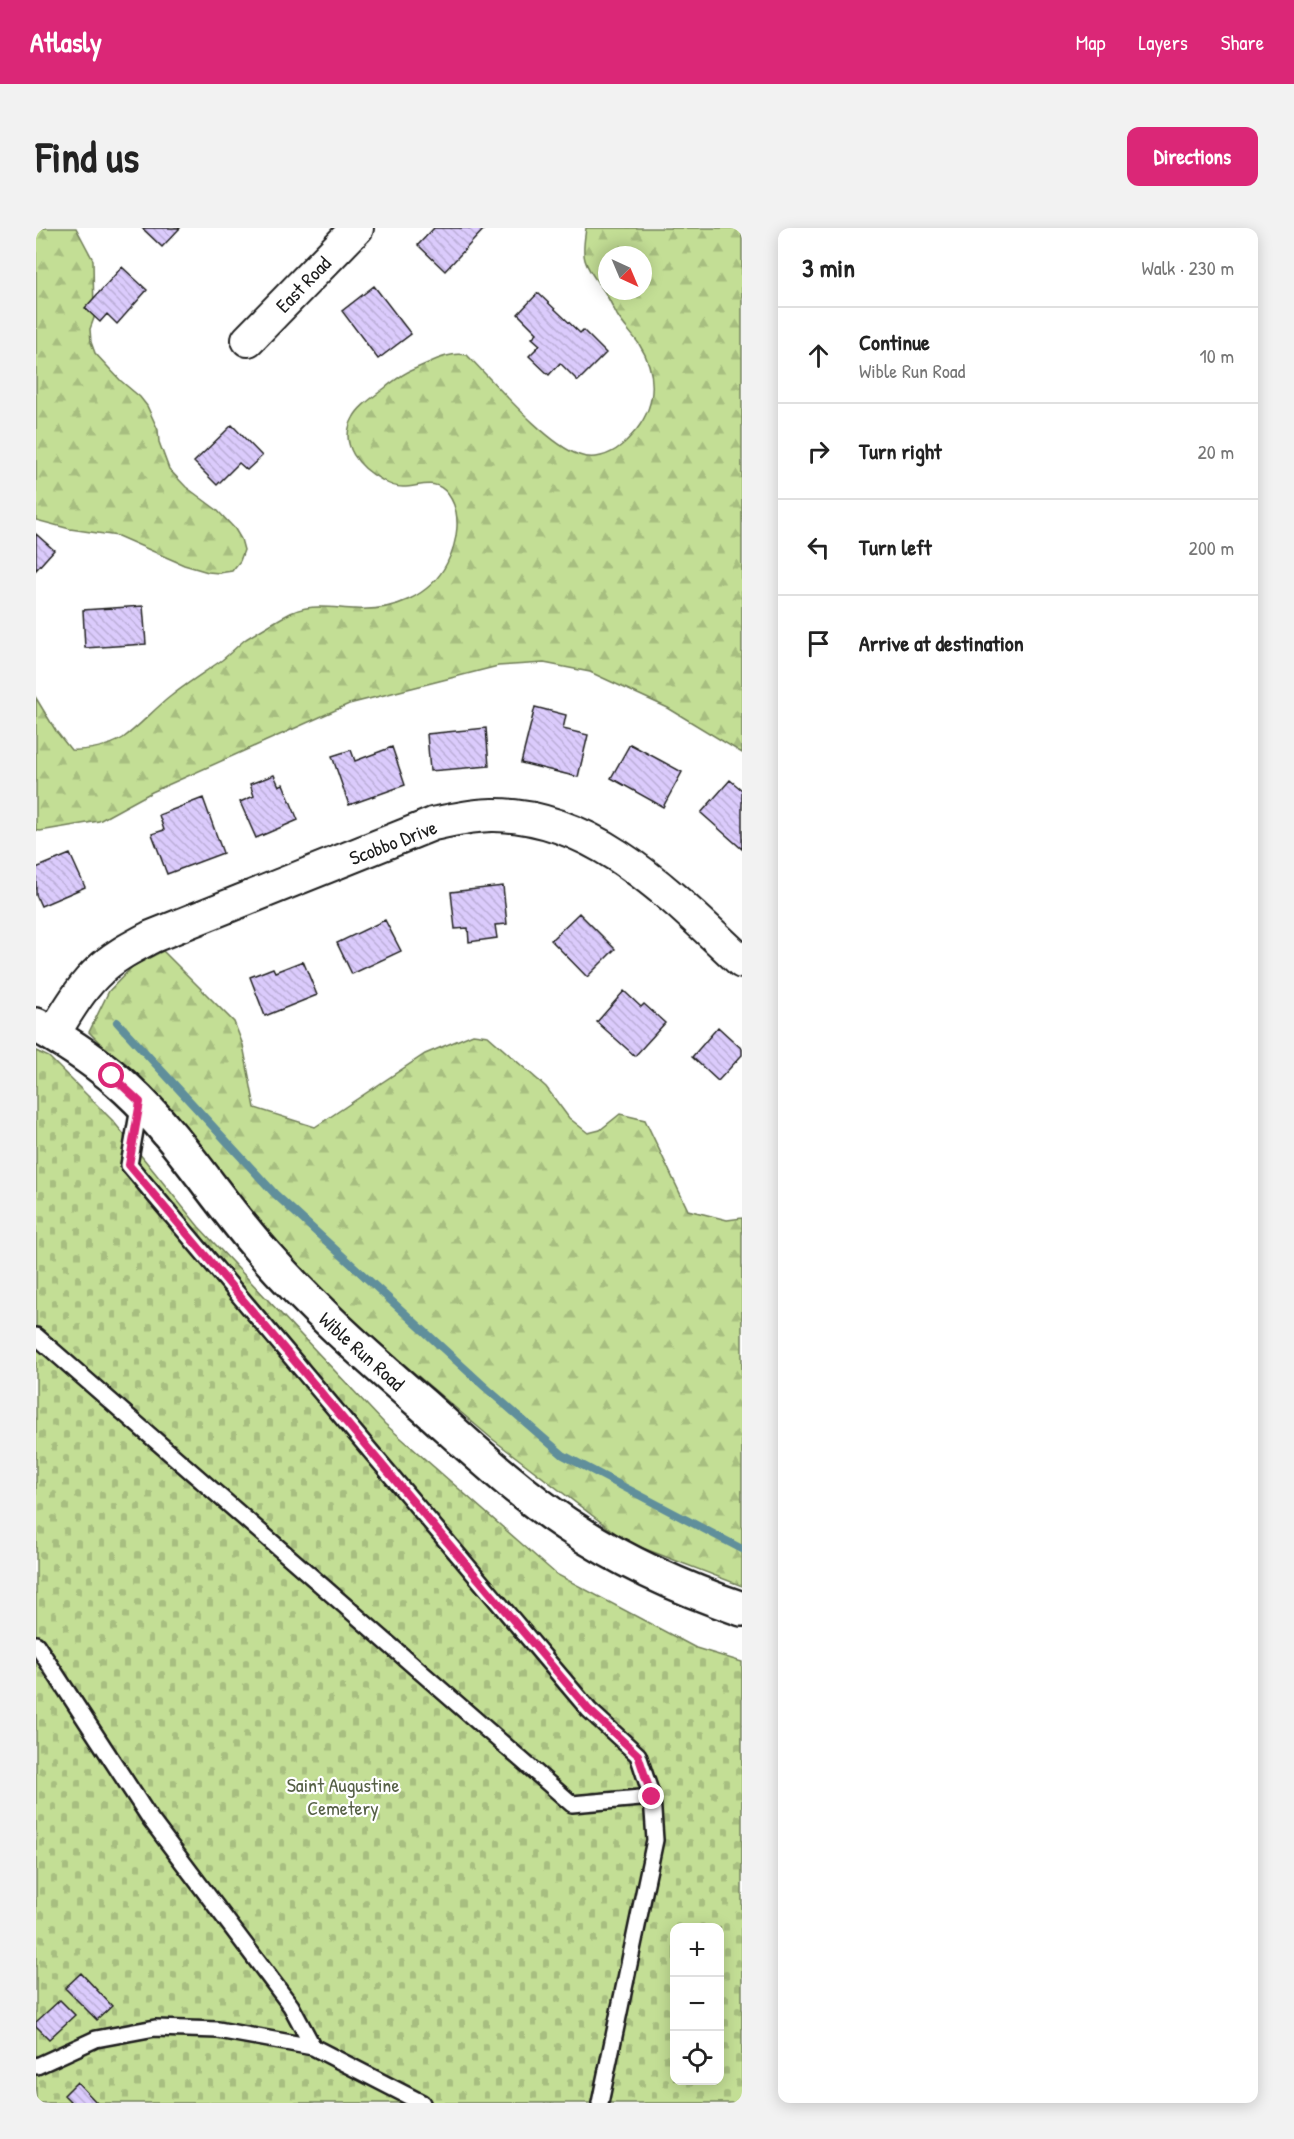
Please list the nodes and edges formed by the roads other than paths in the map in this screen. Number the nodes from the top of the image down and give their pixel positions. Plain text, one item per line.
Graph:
1 (357, 228) edge
2 (248, 340) dead end
3 (742, 962) edge
4 (44, 1030) edge
5 (140, 1102) junction
6 (36, 1336) edge
7 (742, 1609) edge
8 (36, 1644) edge
9 (652, 1797) junction
10 (313, 2047) junction
11 (36, 2066) edge
12 (422, 2103) edge
13 (600, 2103) edge

1 - 2 street, East Road
3 - 4 street, Scobbo Drive
4 - 5 street, Wible Run Road
5 - 7 street, Wible Run Road
5 - 9 lane
6 - 9 lane
8 - 10 lane
9 - 13 lane
10 - 11 lane
10 - 12 lane

